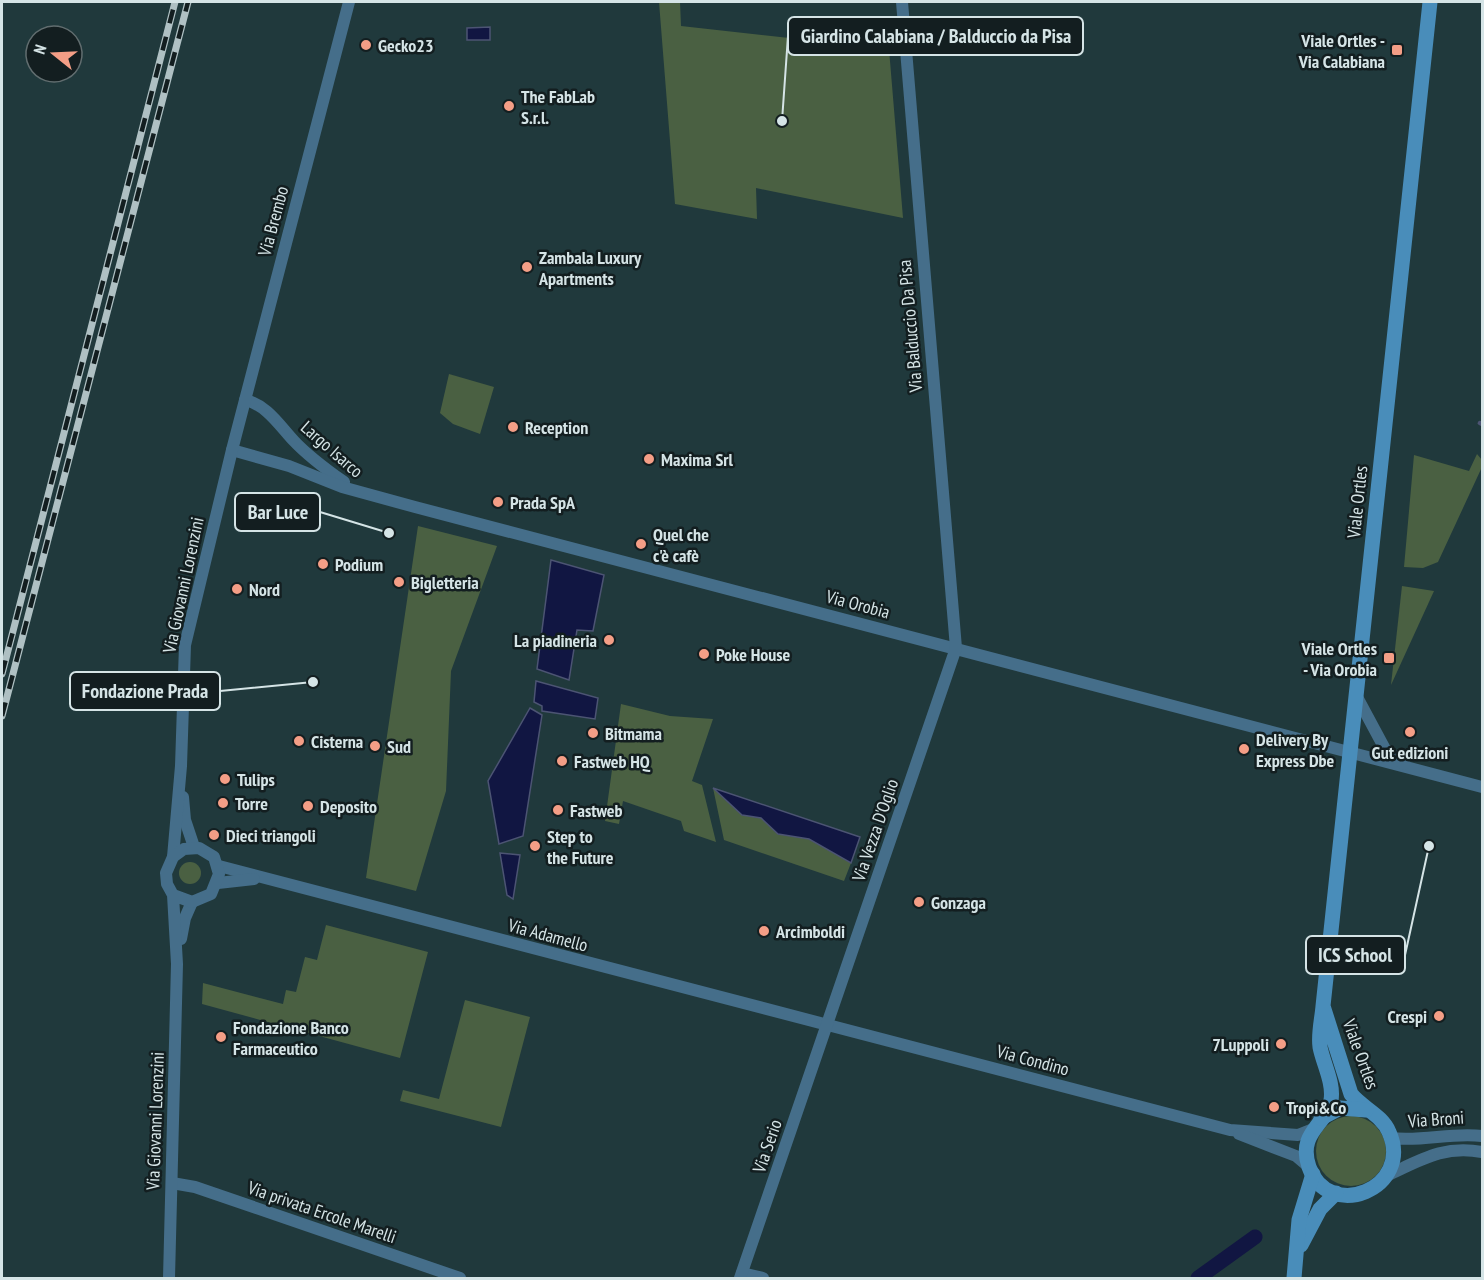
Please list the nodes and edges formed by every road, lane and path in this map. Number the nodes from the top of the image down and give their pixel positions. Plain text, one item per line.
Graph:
1 (349, 2) edge
2 (902, 2) edge
3 (1430, 2) edge
4 (245, 400) junction
5 (294, 441) junction
6 (232, 450) junction
7 (272, 461) junction
8 (356, 491) junction
9 (956, 648) junction
10 (1356, 694) junction
11 (1350, 752) junction
12 (181, 766) junction
13 (1407, 767) junction
14 (1482, 787) edge
15 (194, 847) junction
16 (173, 857) junction
17 (219, 866) junction
18 (261, 878) junction
19 (218, 883) junction
20 (173, 895) junction
21 (192, 902) junction
22 (177, 964) junction
23 (1323, 1006) junction
24 (826, 1025) junction
25 (1368, 1111) junction
26 (1317, 1124) junction
27 (1230, 1130) junction
28 (1482, 1136) edge
29 (1391, 1138) junction
30 (1482, 1152) edge
31 (1311, 1170) junction
32 (1386, 1176) junction
33 (172, 1183) junction
34 (1336, 1193) junction
35 (1296, 1255) junction
36 (741, 1276) edge
37 (169, 1278) edge
38 (460, 1278) edge
39 (763, 1278) edge
40 (1294, 1278) edge

1 - 4 street, Via Brembo
2 - 9 street, Via Balduccio Da Pisa
3 - 10 street, Viale Ortles
4 - 5 street, Largo Isarco
4 - 6 street, Via Brembo
5 - 7 street
5 - 8 street, Largo Isarco
6 - 7 street, Largo Isarco
6 - 12 street, Via Giovanni Lorenzini
7 - 8 street, Largo Isarco
8 - 9 street, Via Orobia
9 - 11 street, Via Orobia
9 - 24 street, Via Vezza D'Oglio
10 - 11 street, Viale Ortles
10 - 13 street
11 - 13 street, Via Orobia
11 - 23 street, Viale Ortles
12 - 15 street, Via Giovanni Lorenzini
12 - 16 street, Via Giovanni Lorenzini
13 - 14 street, Via Orobia
15 - 16 street
15 - 17 street
16 - 20 street, Via Giovanni Lorenzini
17 - 18 street
17 - 19 street
18 - 19 street
18 - 24 street, Via Adamello
19 - 21 street
20 - 21 street
20 - 22 street, Via Giovanni Lorenzini
21 - 22 street, Via Giovanni Lorenzini
22 - 33 street, Via Giovanni Lorenzini
23 - 25 street, Viale Ortles
23 - 26 street, Viale Ortles
24 - 27 street, Via Condino
24 - 36 street, Via Serio
25 - 26 street, Viale Ortles
25 - 29 street, Viale Ortles
26 - 27 street, Via Condino
26 - 31 street, Viale Ortles
27 - 31 street, Via Condino
28 - 29 street, Via Broni
29 - 32 street
30 - 32 street, Via Broni
31 - 34 street
31 - 35 street, Viale Ortles
32 - 34 street
33 - 37 street, Via Giovanni Lorenzini
33 - 38 street, Via privata Ercole Marelli
34 - 35 street, Viale Ortles
35 - 40 street, Viale Ortles
36 - 39 street

